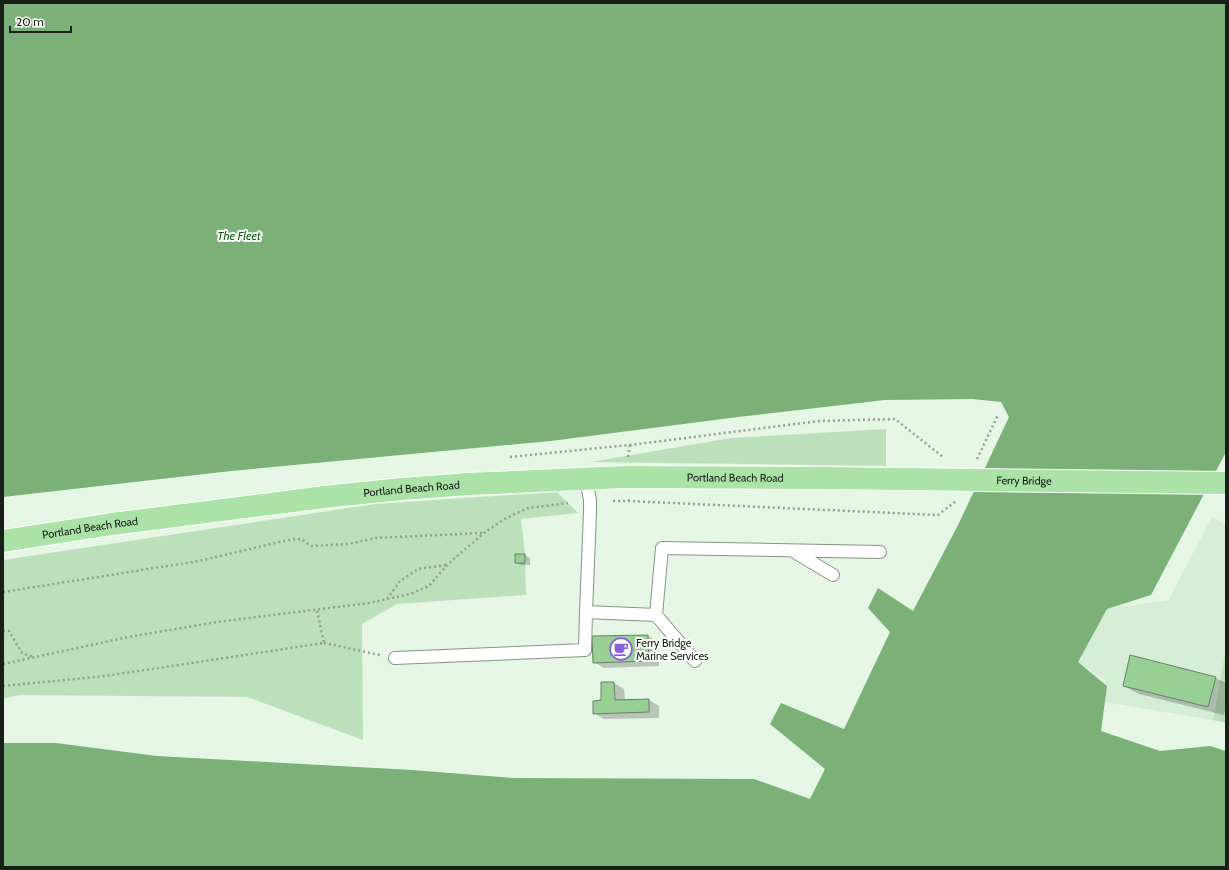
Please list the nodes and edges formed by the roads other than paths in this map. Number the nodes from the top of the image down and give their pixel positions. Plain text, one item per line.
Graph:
1 (586, 478) junction
2 (822, 478) joint
3 (1226, 483) edge
4 (3, 541) edge
5 (792, 550) junction
6 (880, 552) dead end
7 (833, 574) dead end
8 (586, 612) junction
9 (656, 615) junction
10 (394, 658) road end
11 (695, 661) dead end

1 - 2 highway, Portland Beach Road
1 - 4 highway, Portland Beach Road
1 - 8 lane
2 - 3 highway, Ferry Bridge, bridge
5 - 6 lane
5 - 7 lane
5 - 9 lane
8 - 9 lane
8 - 10 lane
9 - 11 lane

